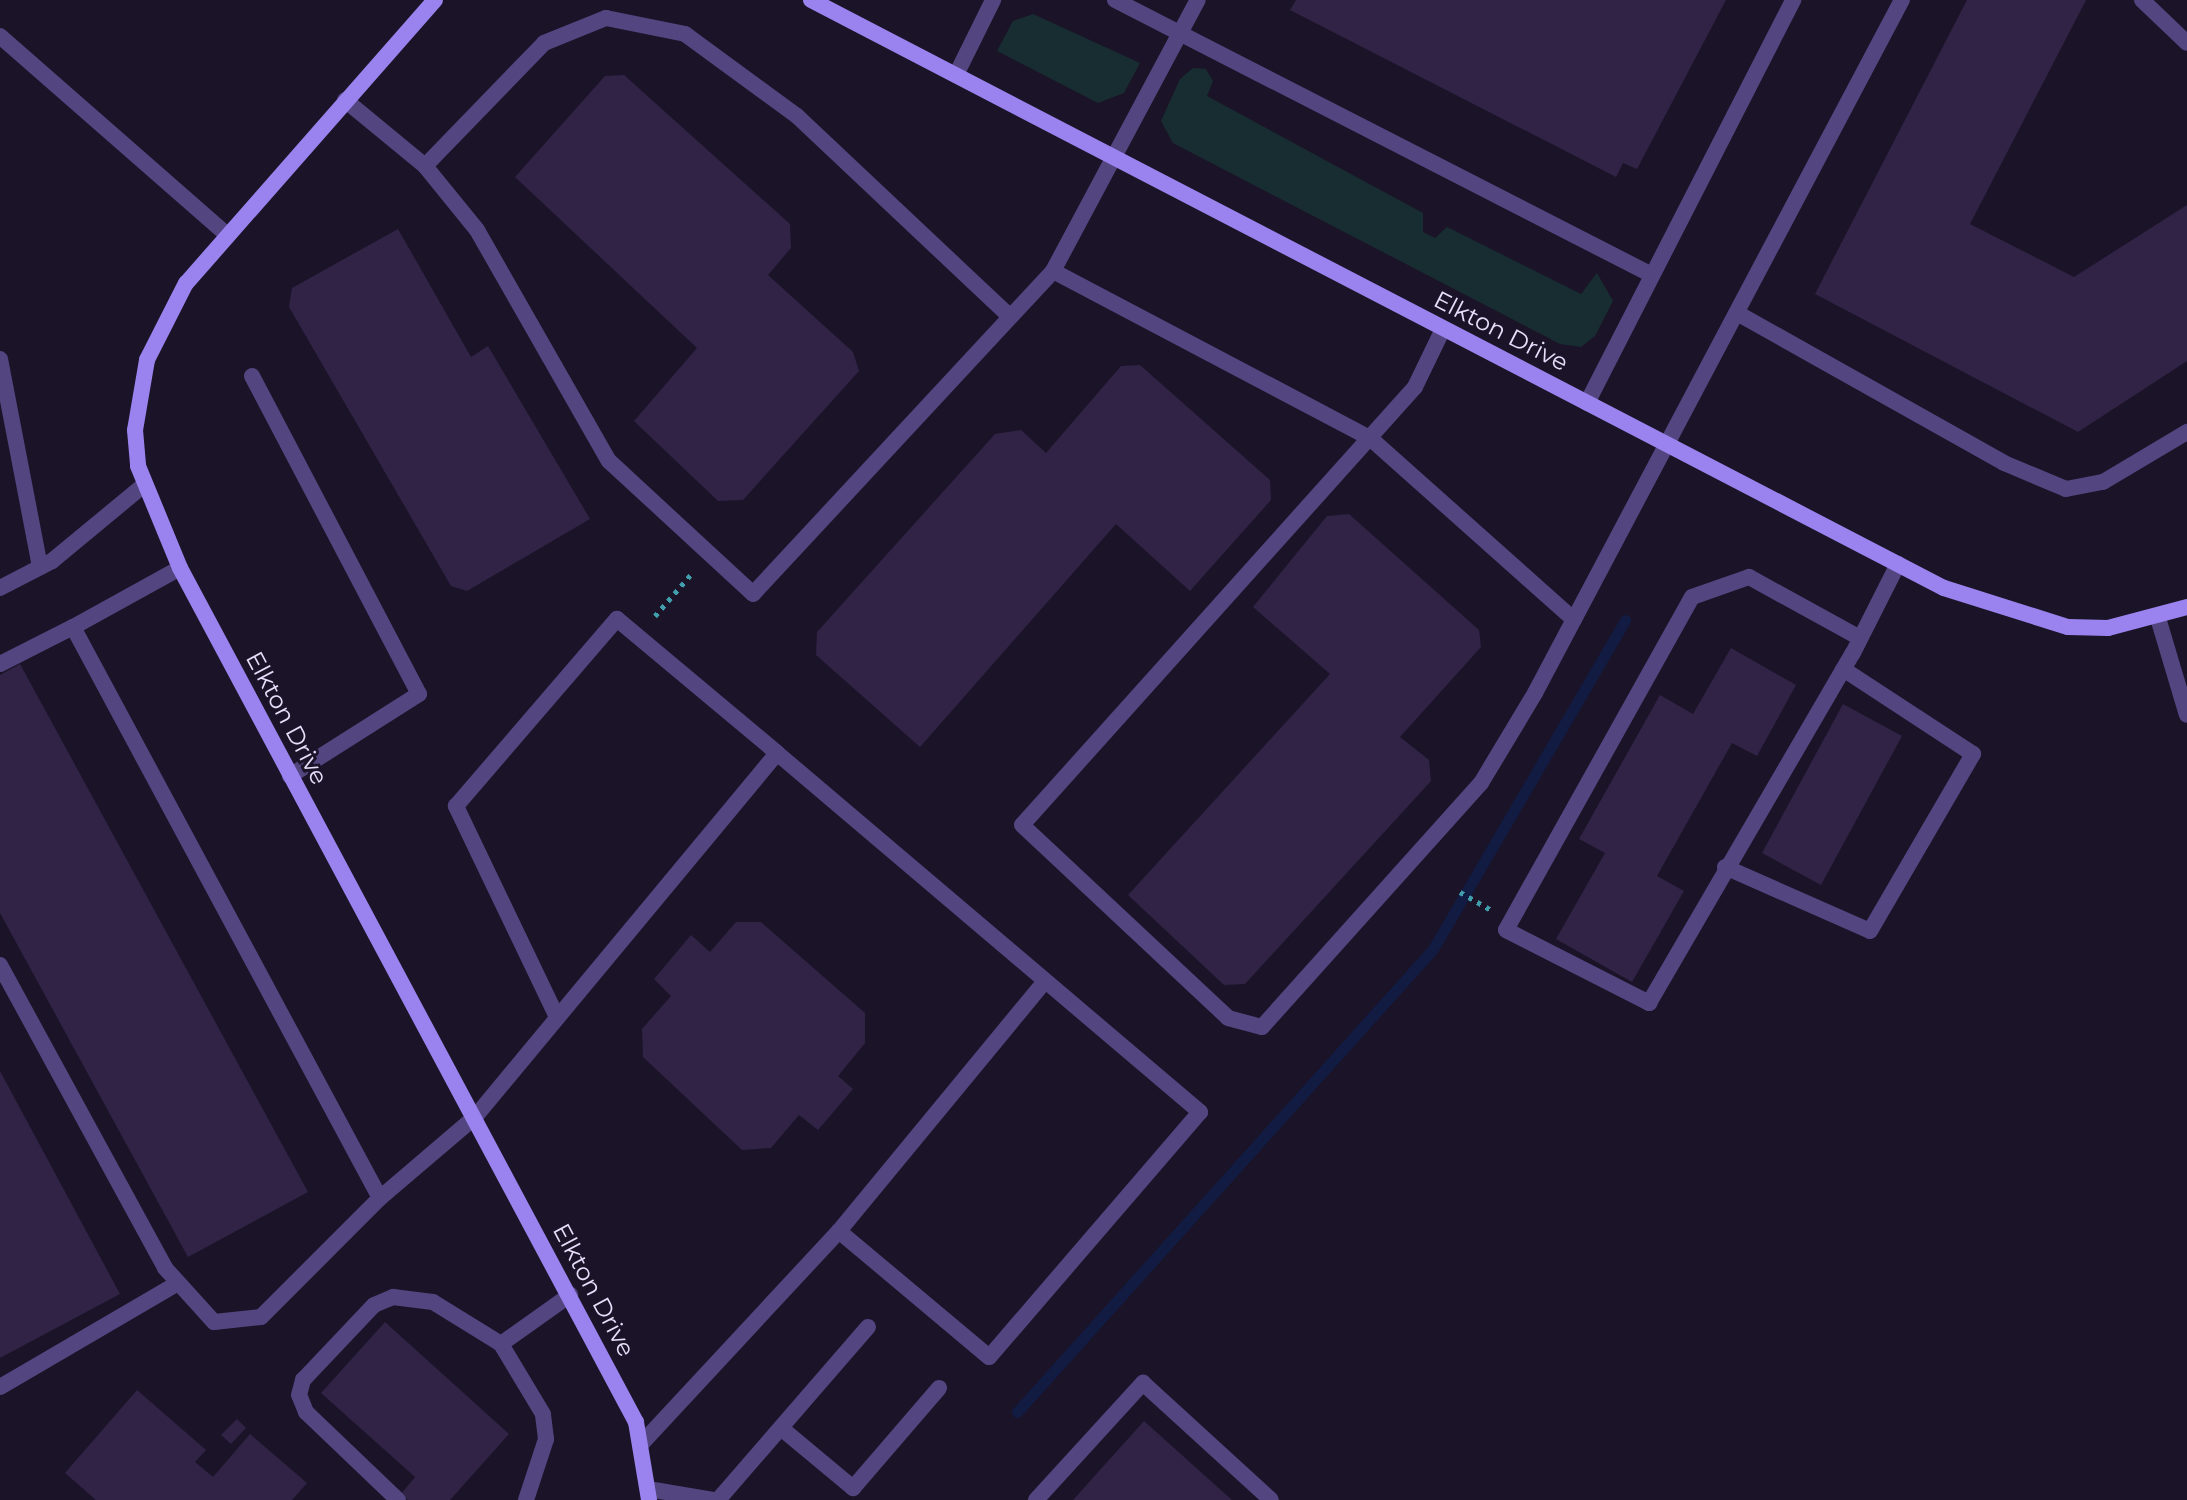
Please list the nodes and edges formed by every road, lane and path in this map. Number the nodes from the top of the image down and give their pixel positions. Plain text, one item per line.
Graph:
1 (435, 0) edge
2 (811, 0) edge
3 (993, 0) edge
4 (1115, 0) edge
5 (1198, 0) edge
6 (1793, 0) edge
7 (1902, 0) edge
8 (2142, 0) edge
9 (1181, 34) junction
10 (0, 36) edge
11 (2187, 43) edge
12 (956, 75) junction
13 (345, 100) junction
14 (1112, 157) junction
15 (425, 166) junction
16 (227, 235) junction
17 (1053, 271) junction
18 (1652, 275) junction
19 (1737, 313) junction
20 (1010, 317) junction
21 (1443, 329) junction
22 (0, 359) edge
23 (252, 376) dead end
24 (1587, 403) junction
25 (2187, 432) edge
26 (1370, 438) junction
27 (1668, 445) junction
28 (144, 485) junction
29 (709, 553) junction
30 (1898, 564) junction
31 (40, 567) junction
32 (180, 568) junction
33 (0, 588) edge
34 (2187, 607) edge
35 (2158, 618) junction
36 (1574, 620) junction
37 (73, 627) junction
38 (637, 636) junction
39 (1860, 638) junction
40 (0, 664) edge
41 (1843, 669) junction
42 (2187, 715) edge
43 (777, 753) junction
44 (290, 776) junction
45 (1725, 867) junction
46 (1460, 892) dead end
47 (1474, 900) dead end
48 (0, 965) edge
49 (1045, 981) junction
50 (556, 1015) junction
51 (475, 1117) junction
52 (380, 1198) junction
53 (839, 1231) junction
54 (178, 1283) junction
55 (570, 1295) junction
56 (868, 1327) dead end
57 (501, 1344) junction
58 (0, 1387) edge
59 (939, 1388) dead end
60 (781, 1428) junction
61 (642, 1443) junction
62 (649, 1495) edge
63 (398, 1500) edge
64 (526, 1500) edge
65 (716, 1500) edge
66 (1036, 1500) edge
67 (1271, 1500) edge

1 - 13 street, Elkton Drive
2 - 12 street, Elkton Drive
3 - 12 lane
4 - 9 lane
5 - 9 lane
6 - 18 lane
7 - 19 lane
8 - 11 lane
9 - 14 lane
9 - 18 lane
10 - 16 lane
12 - 14 street, Elkton Drive
13 - 15 lane
13 - 16 street, Elkton Drive
14 - 17 lane
14 - 21 street, Elkton Drive
15 - 20 lane
15 - 29 lane
16 - 28 street, Elkton Drive
17 - 20 lane
17 - 26 lane
18 - 24 lane
19 - 25 lane
19 - 27 lane
20 - 29 lane
21 - 24 street, Elkton Drive
21 - 26 lane
22 - 31 lane
23 - 44 lane
24 - 27 street, Elkton Drive
26 - 36 lane
26 - 36 lane
27 - 30 street, Elkton Drive
27 - 36 lane
28 - 31 lane
28 - 32 street, Elkton Drive
29 - 38 path
30 - 35 street, Elkton Drive
30 - 39 lane
31 - 33 lane
32 - 37 lane
32 - 44 street, Elkton Drive
34 - 35 street, Elkton Drive
35 - 42 lane
37 - 40 lane
37 - 52 lane
38 - 43 lane
38 - 50 lane
39 - 41 lane
39 - 45 lane
41 - 45 lane
41 - 45 lane
43 - 49 lane
43 - 50 lane
44 - 51 street, Elkton Drive
46 - 47 path
48 - 54 lane
49 - 53 lane
49 - 53 lane
50 - 51 lane
51 - 52 lane
51 - 55 street, Elkton Drive
52 - 54 lane
53 - 61 lane
54 - 58 lane
55 - 57 lane
55 - 61 street, Elkton Drive
56 - 60 lane
57 - 63 lane
57 - 64 lane
59 - 60 lane
60 - 65 lane
61 - 62 street, Elkton Drive
62 - 65 lane
66 - 67 lane

